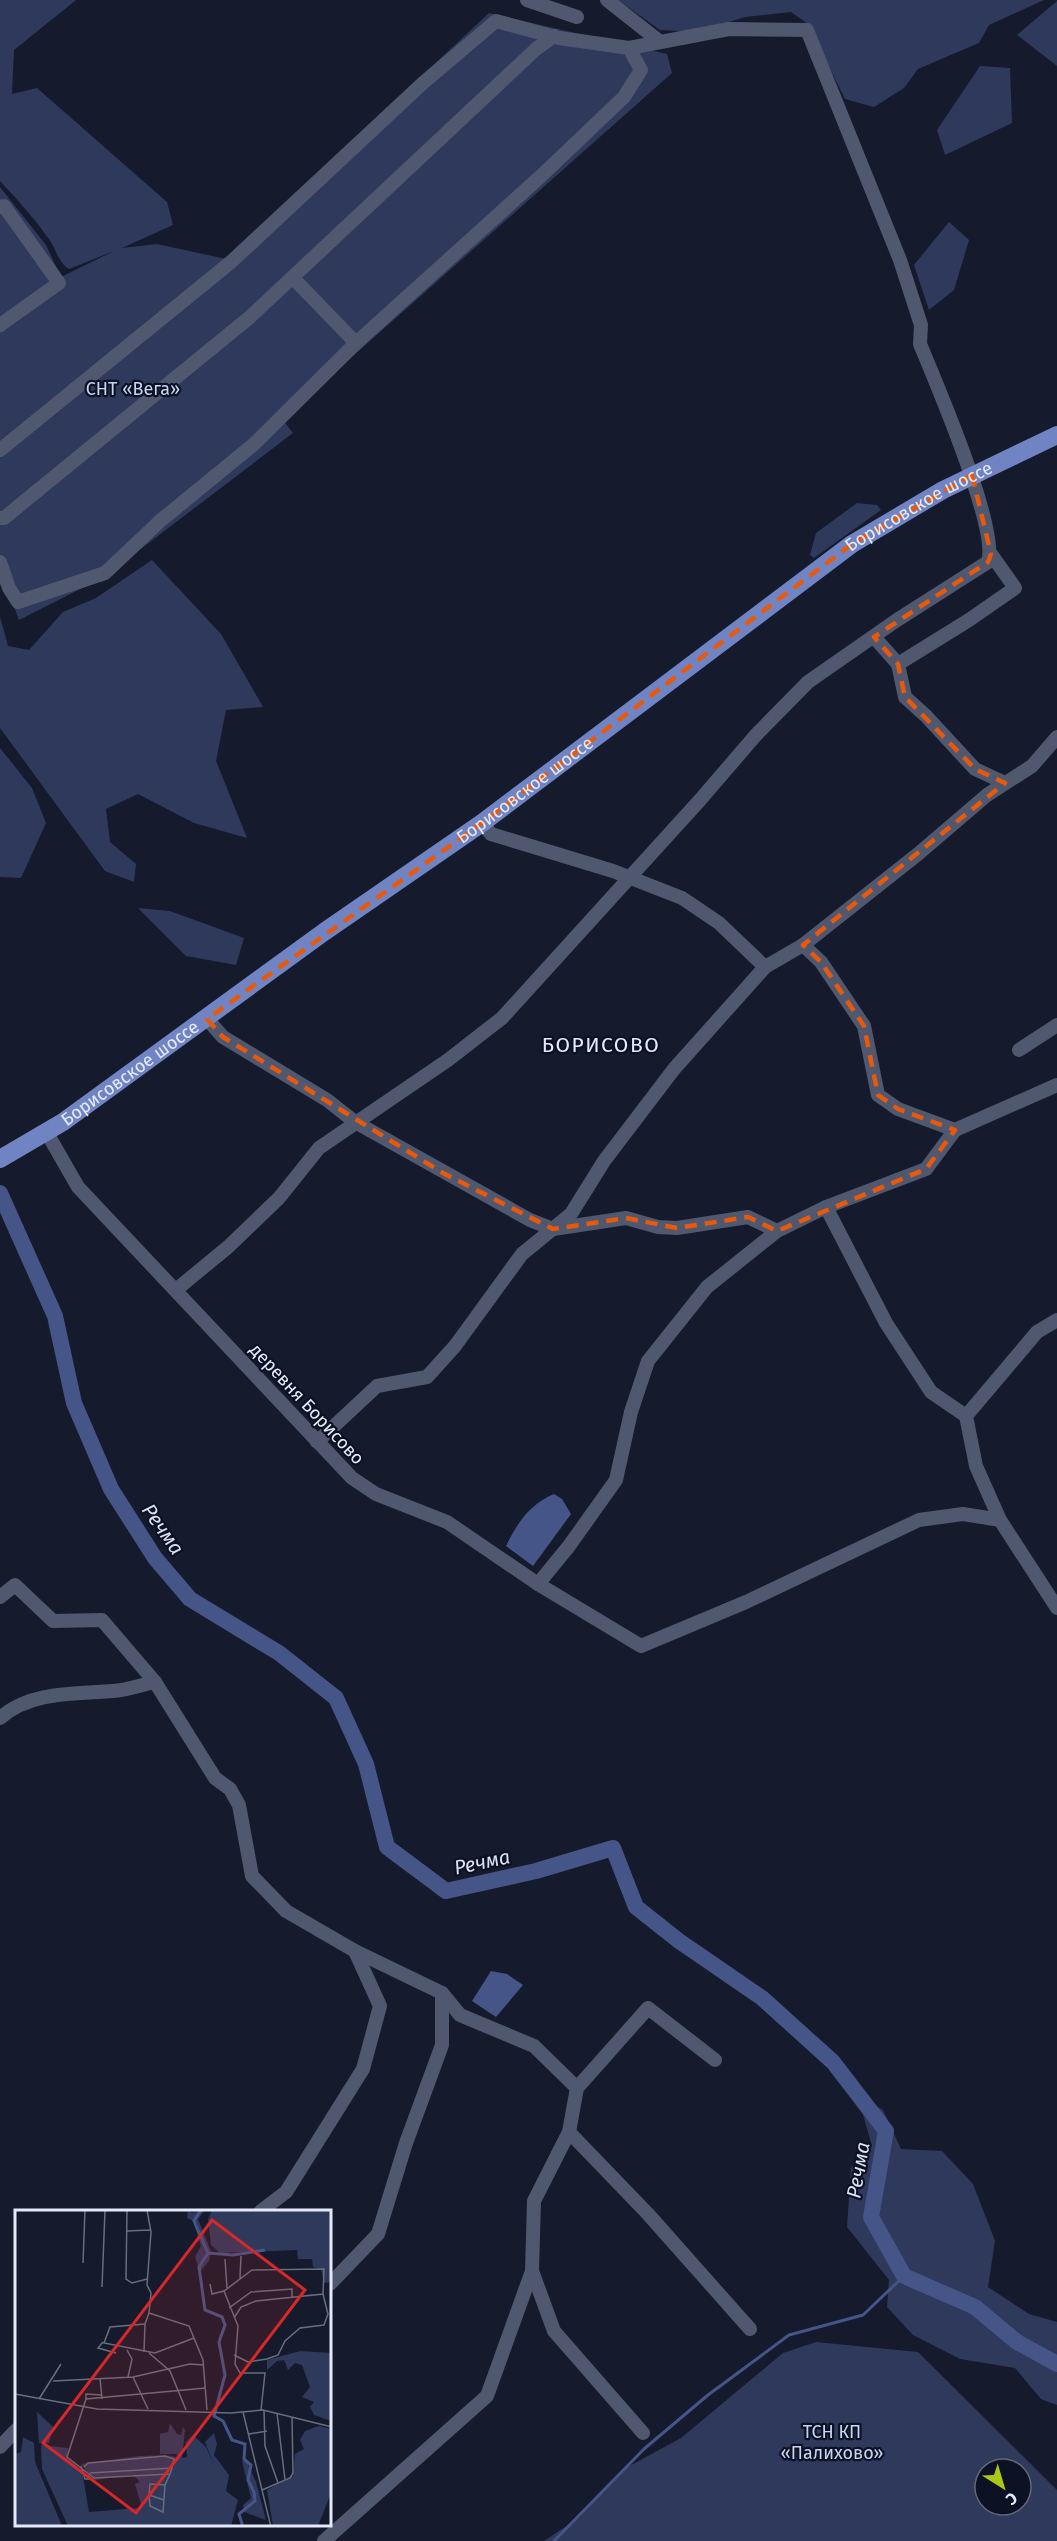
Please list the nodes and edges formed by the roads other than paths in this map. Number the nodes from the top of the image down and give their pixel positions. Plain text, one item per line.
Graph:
1 (527, 0) edge
2 (607, 0) edge
3 (577, 17) dead end
4 (554, 36) junction
5 (659, 41) junction
6 (629, 48) junction
7 (1, 205) edge
8 (293, 278) junction
9 (0, 325) edge
10 (356, 343) junction
11 (1057, 435) edge
12 (0, 450) edge
13 (972, 475) junction
14 (0, 518) edge
15 (991, 554) junction
16 (0, 562) edge
17 (873, 637) junction
18 (898, 664) junction
19 (1057, 736) edge
20 (1005, 783) junction
21 (482, 822) junction
22 (628, 878) junction
23 (803, 945) junction
24 (765, 967) junction
25 (207, 1019) junction
26 (1057, 1025) edge
27 (1019, 1050) dead end
28 (1057, 1085) edge
29 (355, 1122) junction
30 (955, 1130) junction
31 (46, 1133) junction
32 (0, 1159) edge
33 (826, 1207) junction
34 (554, 1228) junction
35 (777, 1231) junction
36 (177, 1289) junction
37 (1057, 1320) edge
38 (966, 1416) junction
39 (317, 1442) junction
40 (999, 1520) junction
41 (538, 1584) junction
42 (0, 1597) edge
43 (1057, 1608) edge
44 (154, 1682) junction
45 (0, 1718) edge
46 (355, 1951) junction
47 (442, 1993) junction
48 (715, 2061) dead end
49 (577, 2088) junction
50 (569, 2132) junction
51 (262, 2210) edge
52 (532, 2271) junction
53 (332, 2282) edge
54 (750, 2329) dead end
55 (15, 2431) edge
56 (643, 2433) dead end
57 (0, 2447) edge
58 (324, 2541) edge

1 - 3 street
2 - 5 street
4 - 6 street
4 - 8 street
4 - 12 street
5 - 6 street
5 - 13 street
6 - 10 street
7 - 9 street
8 - 10 street
8 - 14 street
10 - 16 street
11 - 13 main road, Борисовское шоссе
13 - 15 street
13 - 21 main road, Борисовское шоссе
15 - 17 street
15 - 18 street
17 - 18 street
17 - 22 street
18 - 20 street
19 - 20 street
20 - 23 street
21 - 22 street
21 - 25 main road, Борисовское шоссе
22 - 24 street
22 - 29 street
23 - 24 street
23 - 30 street
24 - 34 street
25 - 29 street
25 - 31 main road, Борисовское шоссе
26 - 27 street
28 - 30 street
29 - 34 street
29 - 36 street
30 - 33 street
31 - 32 main road, Борисовское шоссе
31 - 36 street, деревня Борисово
33 - 35 street
33 - 38 street
34 - 35 street
34 - 39 street
35 - 41 street
36 - 39 street, деревня Борисово
37 - 38 street
38 - 40 street
39 - 41 street, деревня Борисово
40 - 41 street, деревня Борисово
40 - 43 street
42 - 44 street
44 - 45 street
44 - 46 street
46 - 47 street
46 - 51 street
47 - 49 street
47 - 53 street
48 - 49 street
49 - 50 street
50 - 52 street
50 - 54 street
52 - 56 street
52 - 58 street
55 - 57 street

